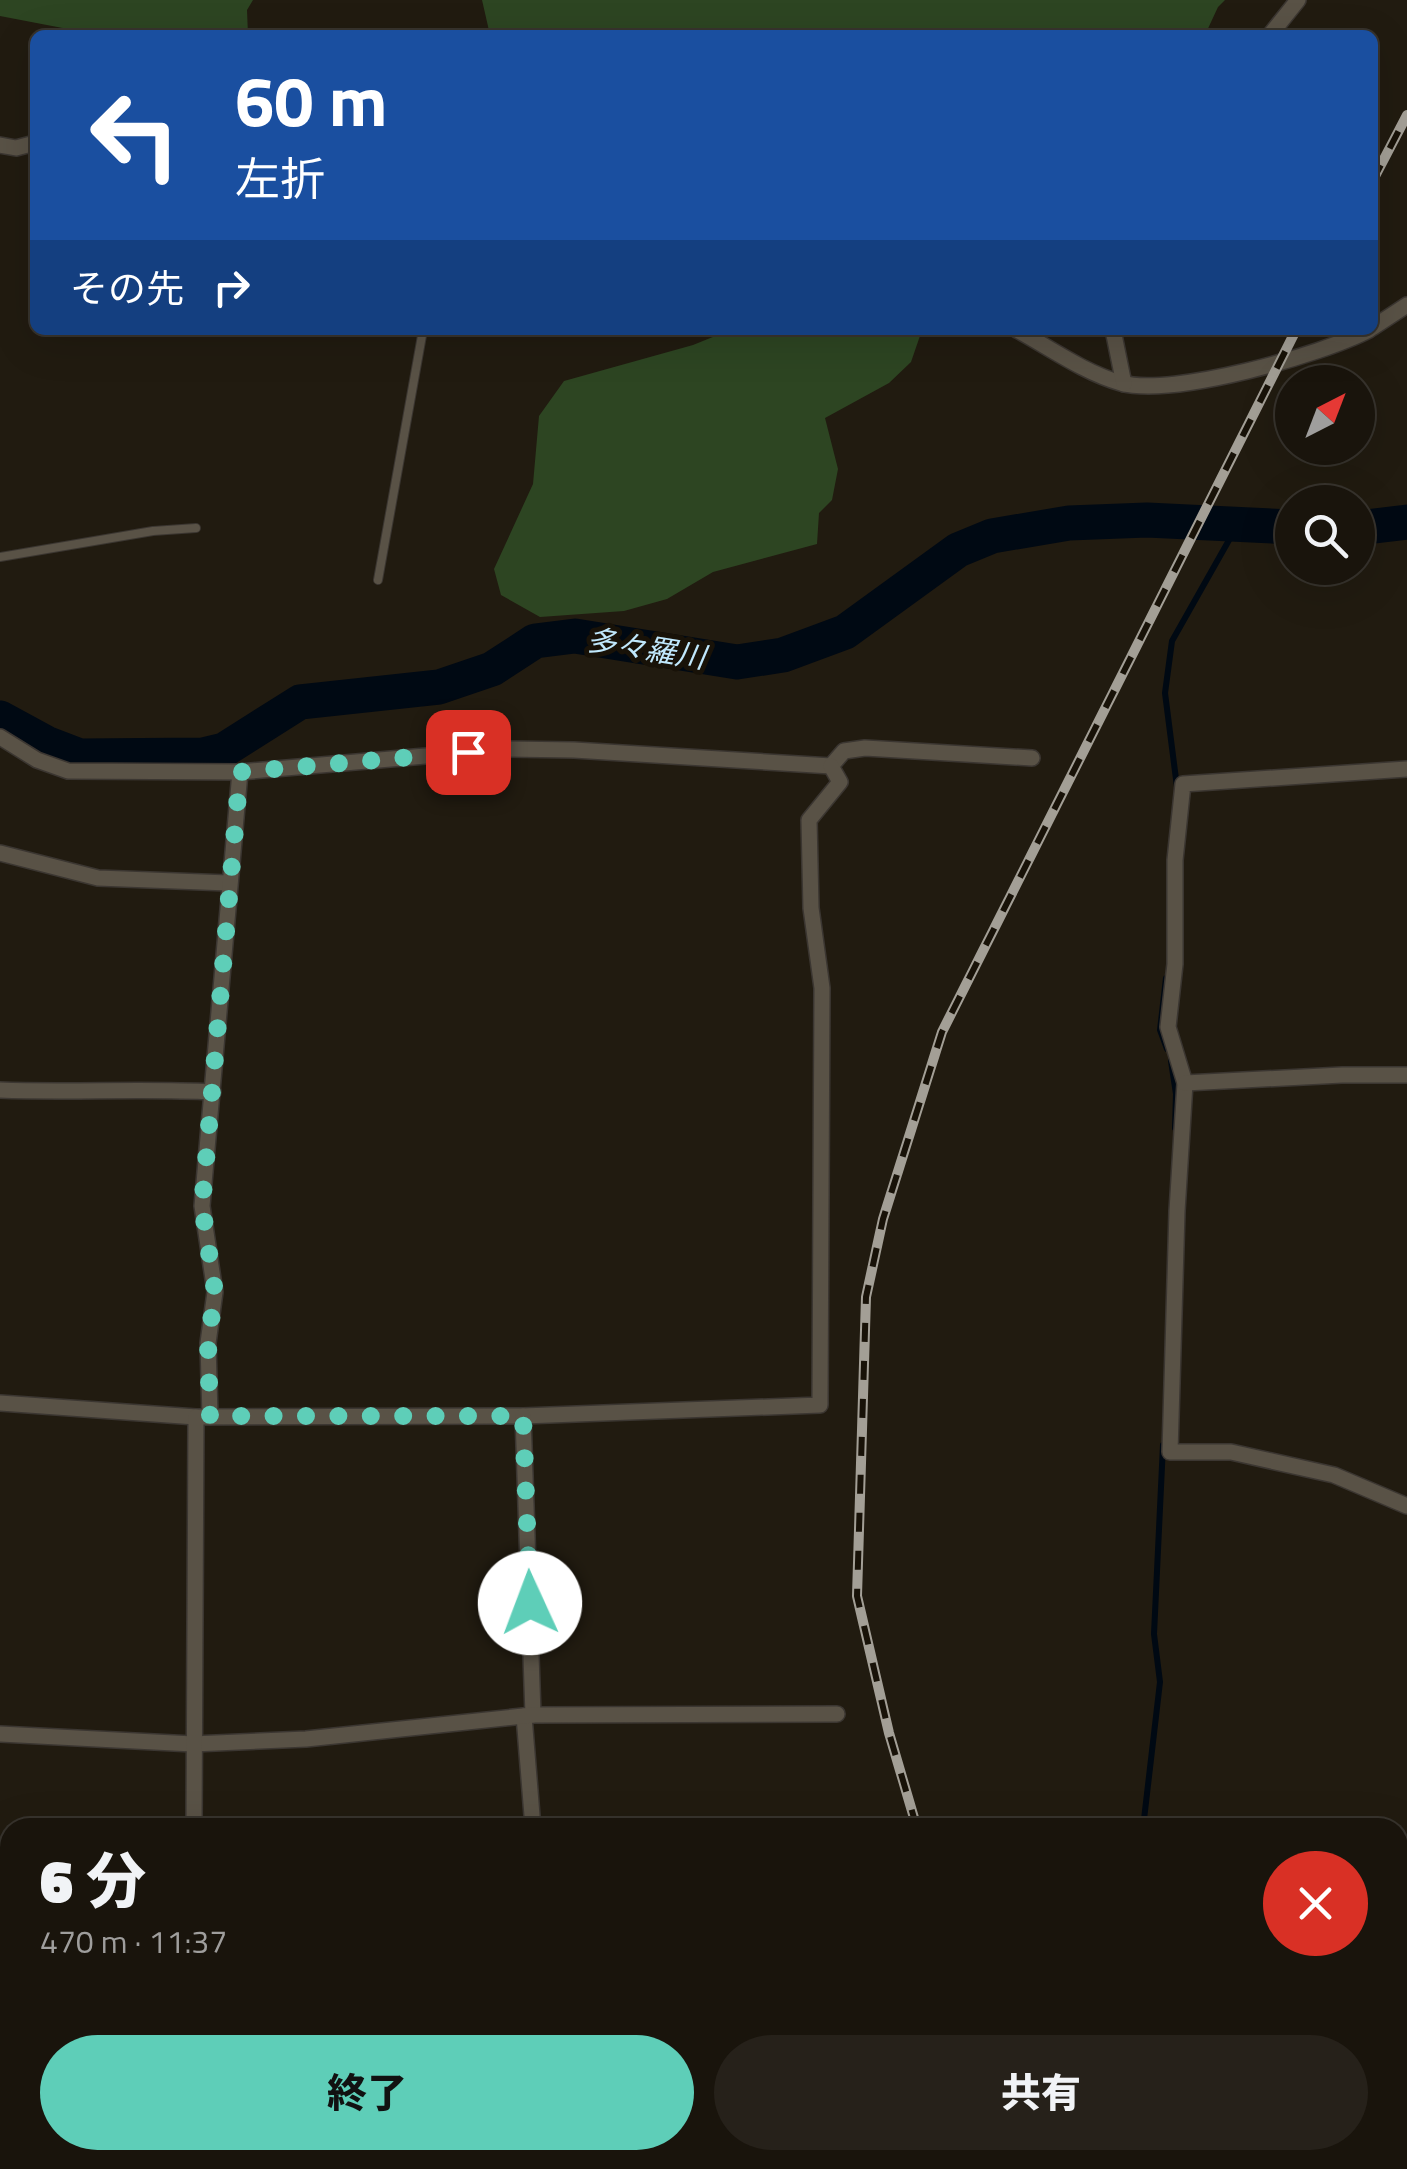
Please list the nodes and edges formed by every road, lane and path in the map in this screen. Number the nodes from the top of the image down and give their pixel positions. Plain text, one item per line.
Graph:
1 (1298, 0) edge
2 (1274, 30) edge
3 (30, 144) edge
4 (0, 145) edge
5 (1407, 305) edge
6 (1378, 324) edge
7 (423, 335) edge
8 (1026, 335) edge
9 (1114, 335) edge
10 (1353, 335) edge
11 (1124, 384) junction
12 (196, 528) dead end
13 (0, 557) edge
14 (378, 580) dead end
15 (0, 736) edge
16 (1032, 758) dead end
17 (831, 766) junction
18 (1407, 769) edge
19 (240, 772) junction
20 (0, 854) edge
21 (228, 883) junction
22 (1407, 1076) edge
23 (1185, 1083) junction
24 (0, 1090) edge
25 (213, 1092) junction
26 (0, 1403) edge
27 (523, 1416) junction
28 (203, 1417) junction
29 (1407, 1506) edge
30 (837, 1714) dead end
31 (529, 1716) junction
32 (0, 1734) edge
33 (193, 1744) junction
34 (194, 1818) edge
35 (533, 1818) edge

1 - 2 street
3 - 4 street
5 - 6 street
7 - 14 lane
8 - 11 street
9 - 11 street
10 - 11 street
12 - 13 lane
15 - 19 street
16 - 17 street
17 - 19 street
17 - 27 street
18 - 23 street
19 - 21 street
20 - 21 street
21 - 25 street
22 - 23 street
23 - 29 street
24 - 25 street
25 - 28 street
26 - 28 street
27 - 28 street
27 - 31 street
28 - 33 street
30 - 31 street
31 - 33 street
31 - 35 street
32 - 33 street
33 - 34 street

